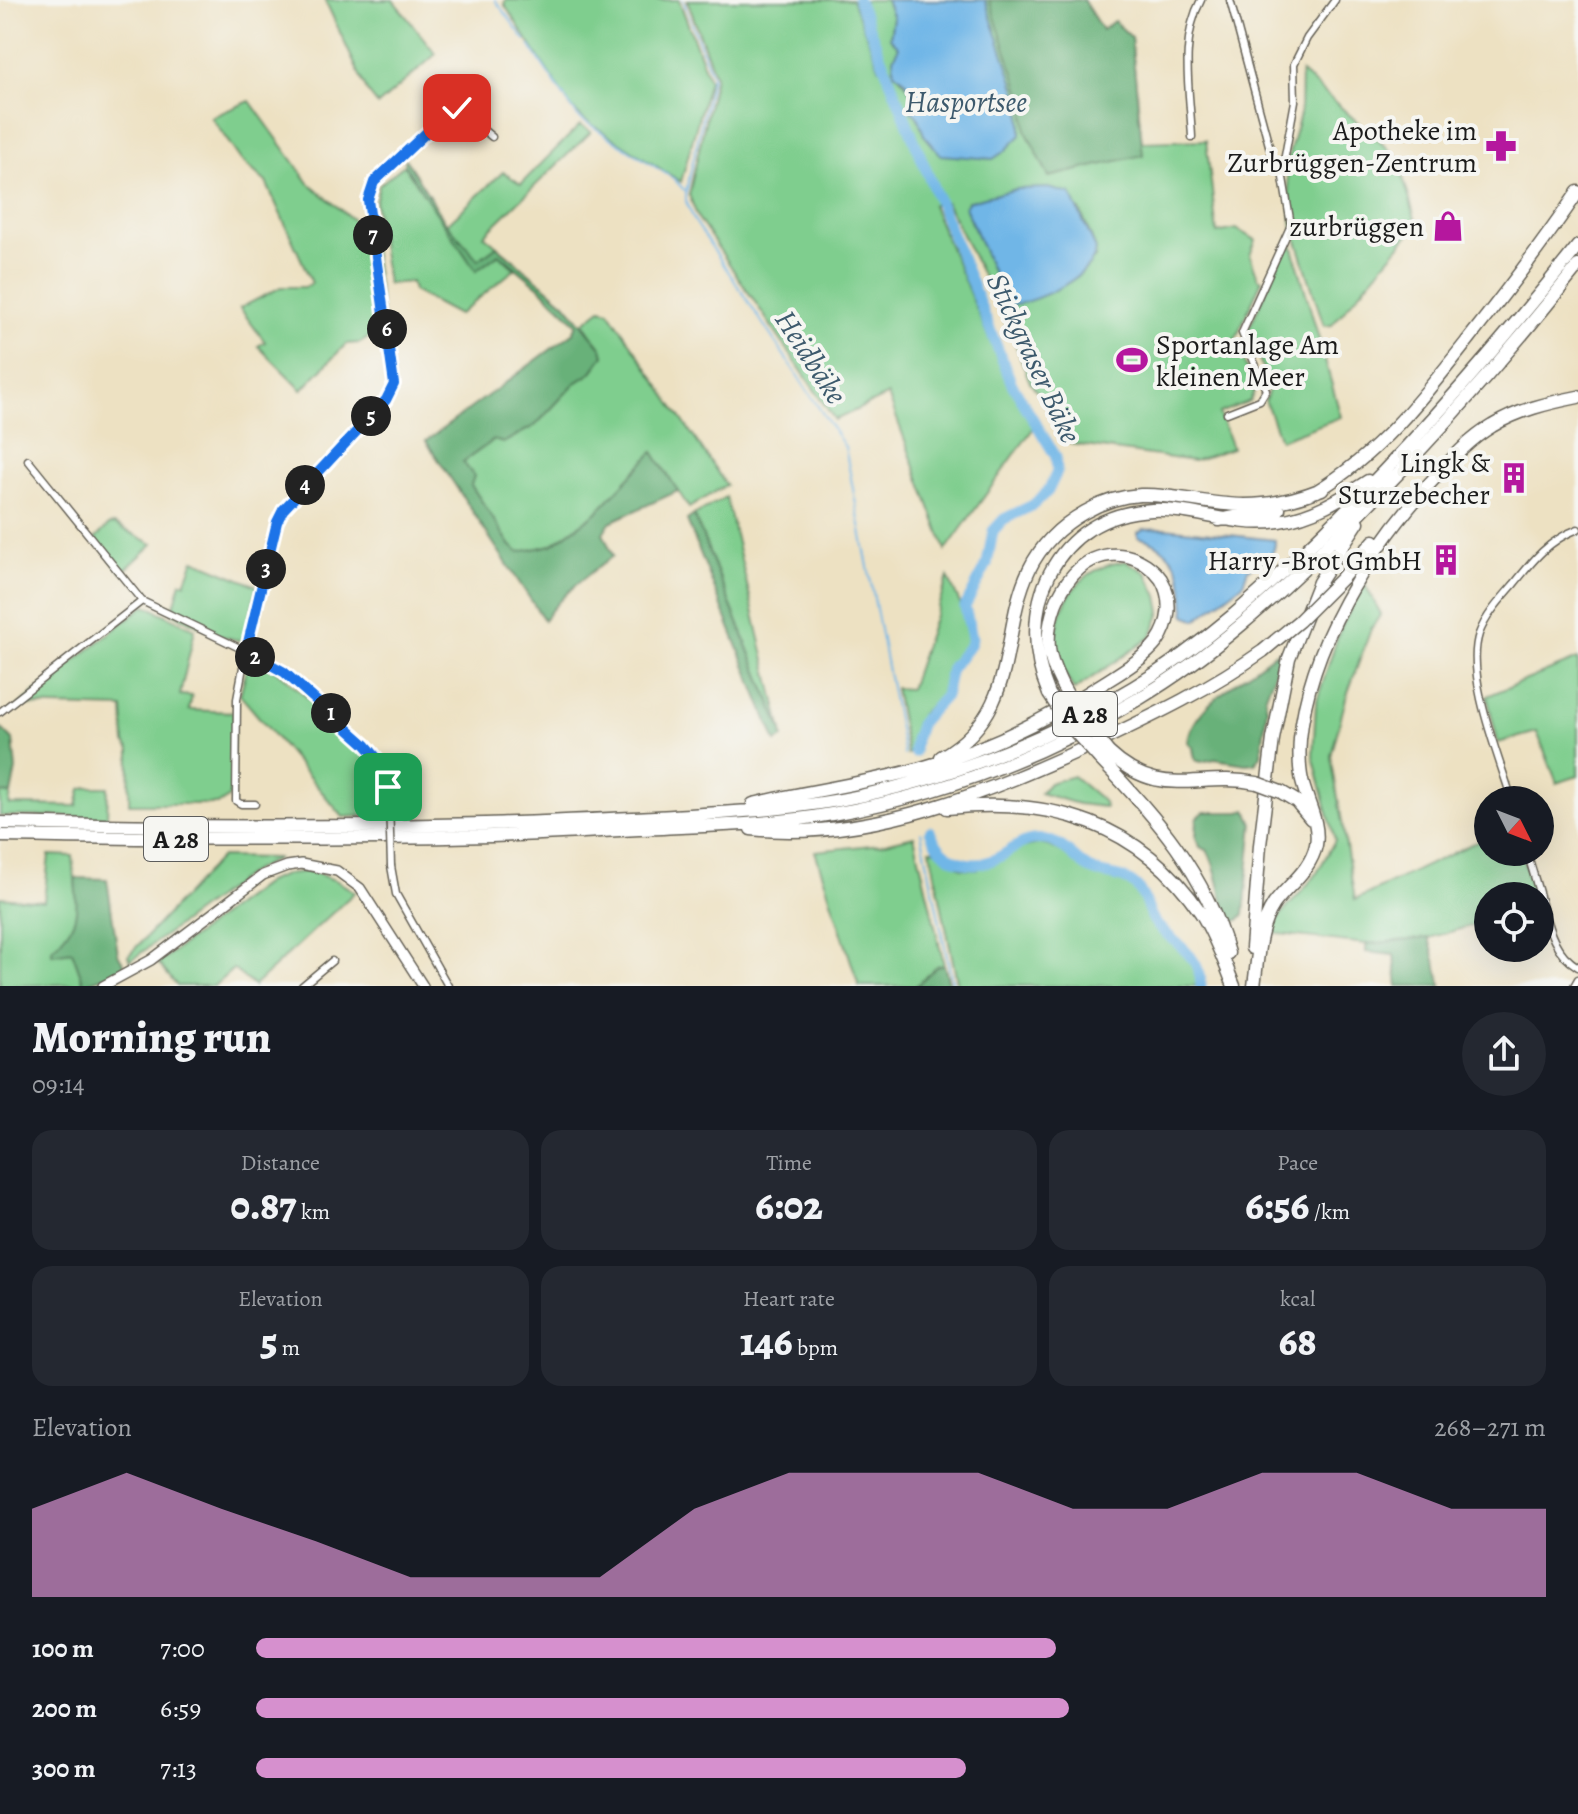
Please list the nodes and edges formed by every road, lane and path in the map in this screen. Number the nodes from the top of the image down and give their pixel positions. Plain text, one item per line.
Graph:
1 (1201, 0) edge
2 (1230, 0) edge
3 (1335, 0) edge
4 (492, 137) dead end
5 (1192, 137) dead end
6 (1282, 172) junction
7 (1578, 192) edge
8 (1578, 246) edge
9 (1578, 266) edge
10 (1578, 397) edge
11 (1227, 413) dead end
12 (28, 460) dead end
13 (1384, 471) junction
14 (1322, 489) junction
15 (1413, 502) junction
16 (1368, 506) junction
17 (1219, 520) junction
18 (1578, 529) edge
19 (142, 601) junction
20 (246, 651) junction
21 (0, 712) edge
22 (1104, 755) junction
23 (918, 769) junction
24 (1508, 786) edge
25 (255, 804) dead end
26 (920, 811) junction
27 (718, 820) junction
28 (0, 823) edge
29 (257, 833) junction
30 (1316, 833) junction
31 (0, 836) edge
32 (1554, 942) edge
33 (332, 961) dead end
34 (1578, 967) edge
35 (1578, 979) edge
36 (103, 986) edge
37 (302, 986) edge
38 (423, 986) edge
39 (448, 986) edge
40 (1235, 986) edge
41 (1253, 986) edge
42 (1574, 986) edge

1 - 5 street
2 - 6 street
3 - 6 street
4 - 20 street
6 - 11 street
7 - 14 highway
8 - 13 highway, A 28
9 - 16 highway, A 28
10 - 15 highway
12 - 19 street
13 - 17 highway
13 - 27 highway, A 28
14 - 17 highway
14 - 23 highway
15 - 26 highway, bridge
15 - 30 highway
16 - 27 highway, A 28
16 - 41 highway
17 - 22 highway, bridge
18 - 24 street
19 - 20 street
19 - 21 street
20 - 25 street
20 - 39 street, bridge
22 - 23 highway, bridge
22 - 30 highway, bridge
22 - 40 highway
23 - 27 highway
26 - 27 highway
26 - 40 highway
27 - 29 highway, A 28
28 - 29 highway, A 28
29 - 31 highway, A 28
30 - 41 highway
32 - 34 street
33 - 37 street
35 - 42 street
36 - 38 street

